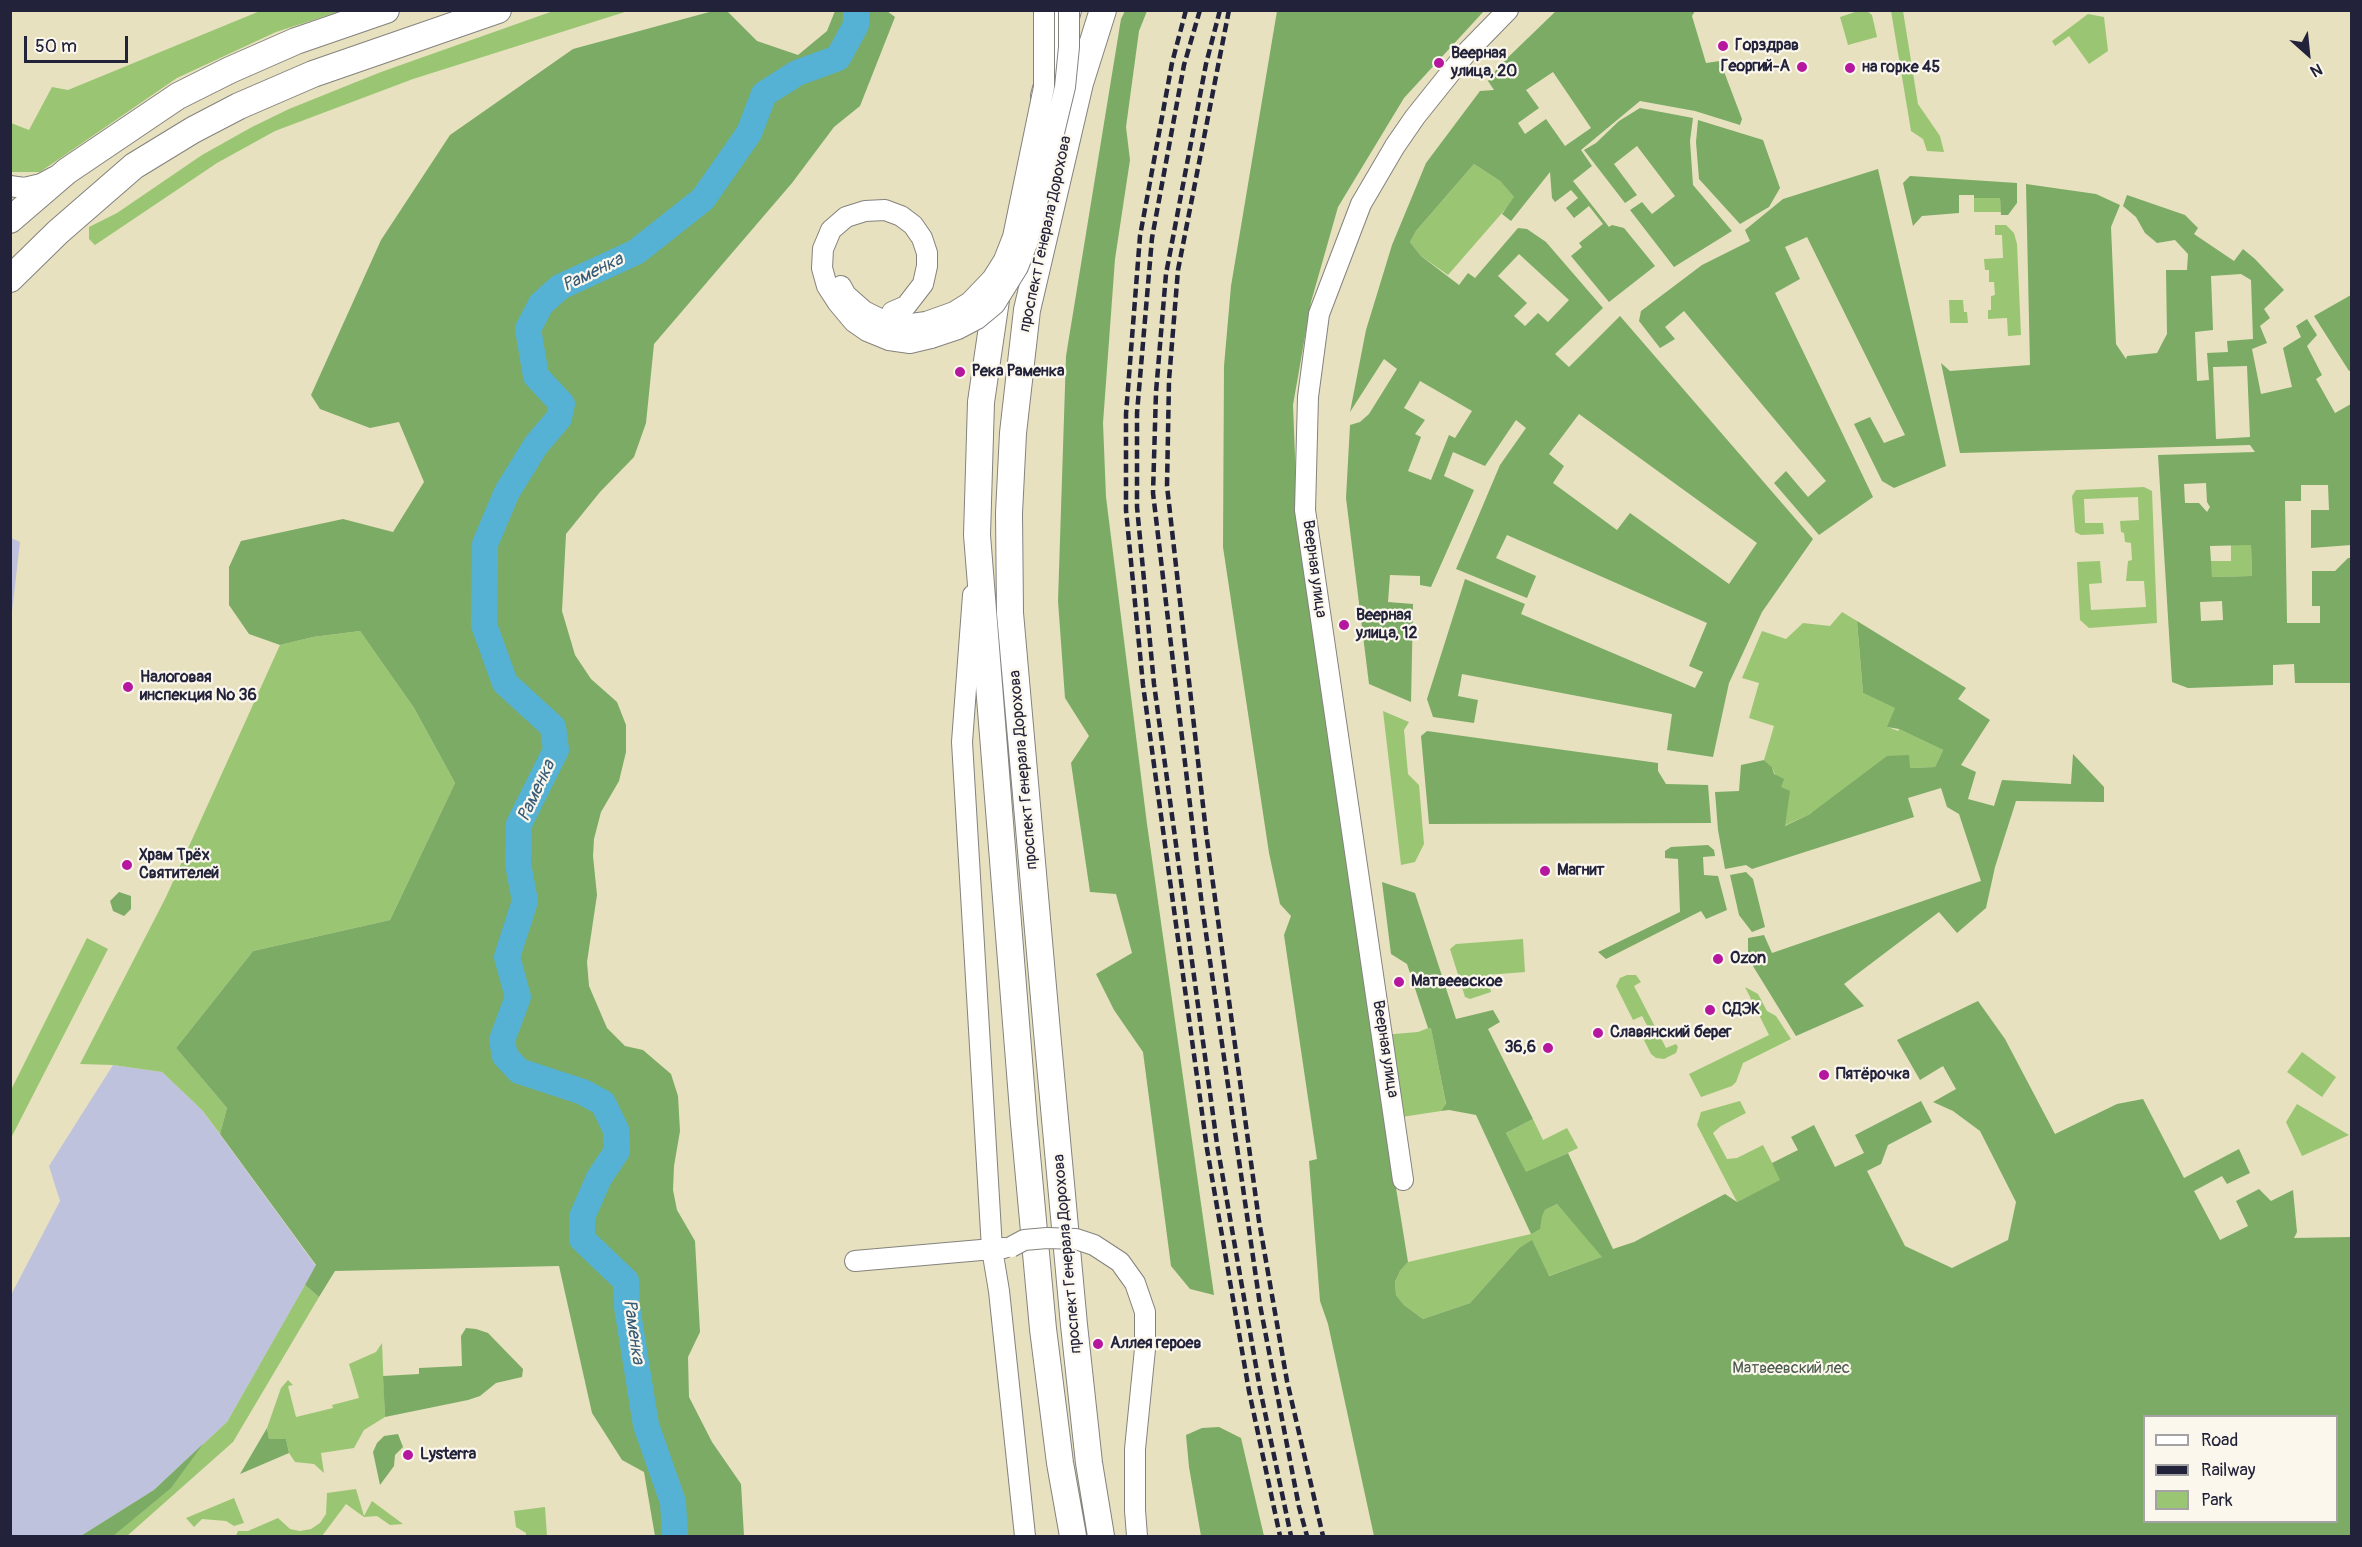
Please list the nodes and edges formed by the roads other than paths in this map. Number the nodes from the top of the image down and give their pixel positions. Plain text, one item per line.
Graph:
1 (386, 10) edge
2 (498, 10) edge
3 (1044, 10) edge
4 (1068, 10) edge
5 (1103, 10) edge
6 (1508, 10) edge
7 (67, 171) junction
8 (10, 186) edge
9 (10, 220) edge
10 (10, 279) edge
11 (891, 307) dead end
12 (929, 330) junction
13 (977, 535) junction
14 (1403, 1180) dead end
15 (1001, 1248) junction
16 (855, 1261) dead end
17 (1025, 1536) edge
18 (1073, 1536) edge
19 (1101, 1536) edge
20 (1137, 1536) edge

1 - 7 main road
2 - 10 main road
3 - 12 street, bridge
4 - 12 street, bridge
4 - 13 main road, проспект Генерала Дорохова
5 - 19 main road, проспект Генерала Дорохова
6 - 14 street, Веерная улица
7 - 8 street
7 - 9 main road
11 - 12 street
13 - 15 street
13 - 18 main road, проспект Генерала Дорохова
15 - 16 street
15 - 17 street
15 - 20 street, bridge

